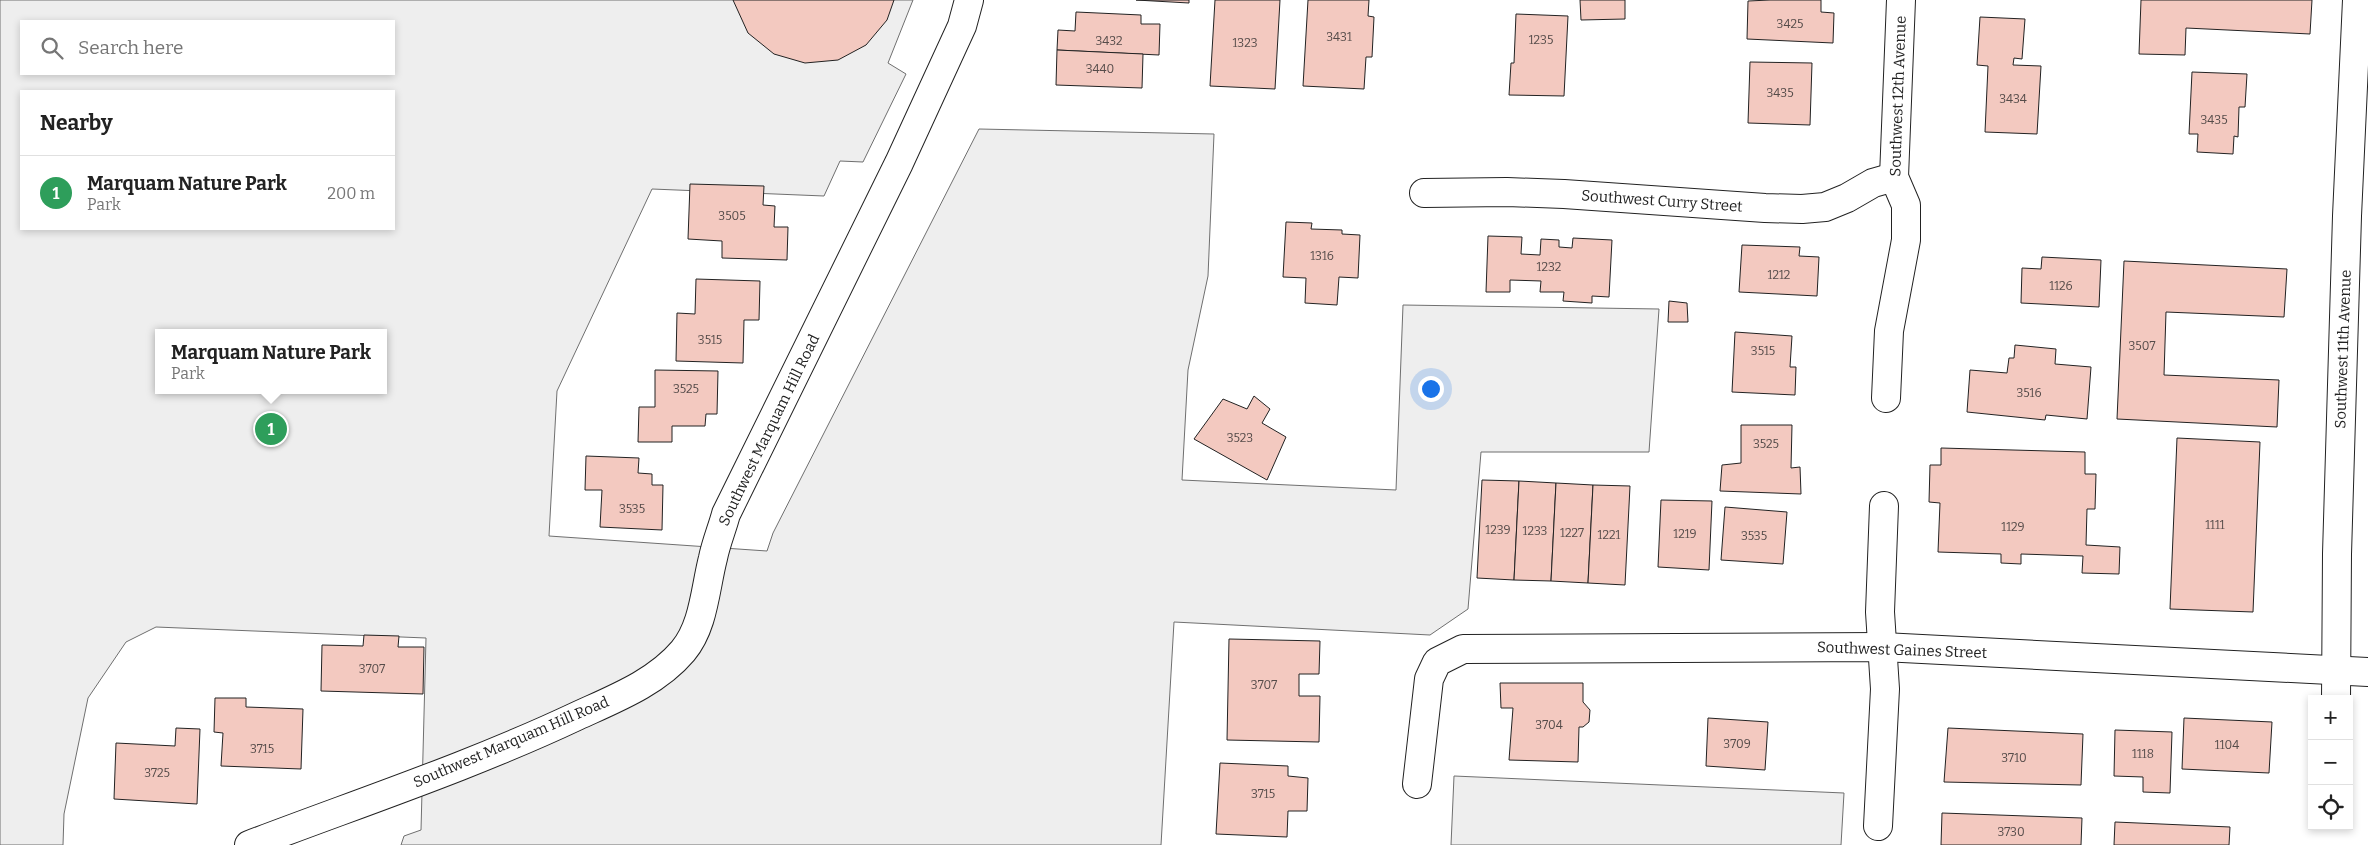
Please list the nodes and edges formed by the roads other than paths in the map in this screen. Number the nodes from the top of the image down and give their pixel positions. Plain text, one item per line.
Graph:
1 (969, 0) edge
2 (1901, 0) edge
3 (2357, 0) edge
4 (1894, 178) junction
5 (1424, 193) dead end
6 (2357, 216) edge
7 (1886, 398) dead end
8 (1884, 506) dead end
9 (1883, 647) junction
10 (2337, 671) junction
11 (2368, 672) edge
12 (2336, 695) edge
13 (1417, 784) dead end
14 (1878, 826) dead end
15 (249, 845) edge

1 - 15 street, Southwest Marquam Hill Road
2 - 4 street, Southwest 12th Avenue
3 - 6 street, Southwest 11th Avenue
4 - 5 street, Southwest Curry Street
4 - 7 street, Southwest 12th Avenue
6 - 10 street, Southwest 11th Avenue
8 - 9 street
9 - 10 street, Southwest Gaines Street
9 - 13 street, Southwest Gaines Street
9 - 14 street
10 - 11 street, Southwest Gaines Street
10 - 12 street, Southwest 11th Avenue

